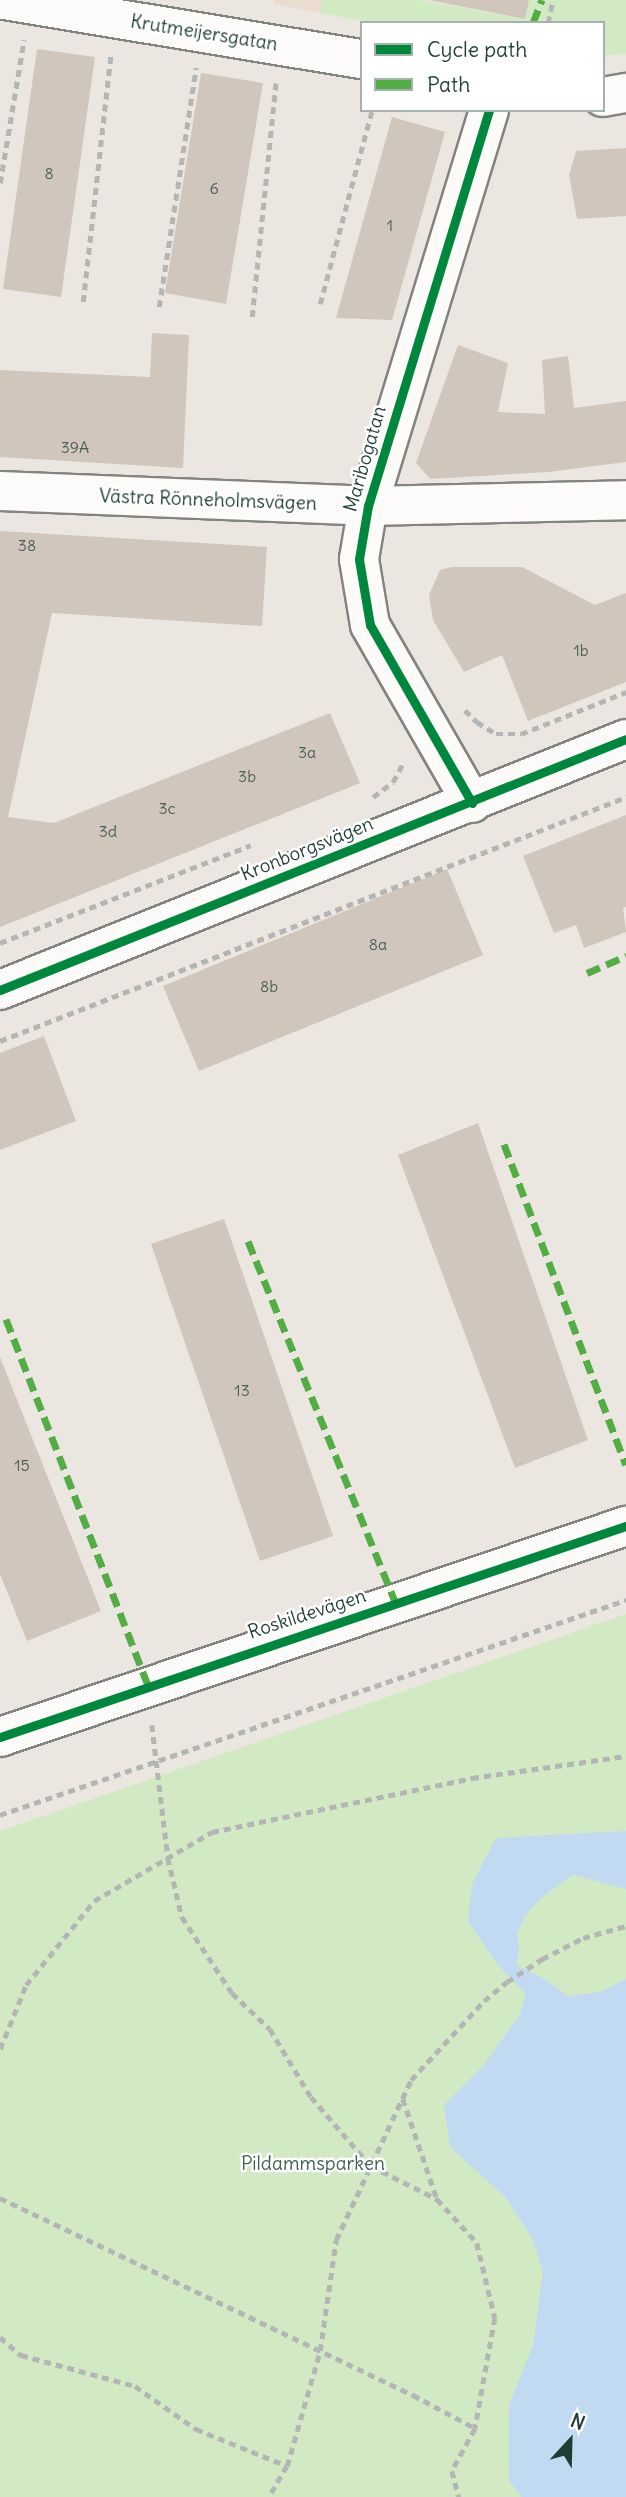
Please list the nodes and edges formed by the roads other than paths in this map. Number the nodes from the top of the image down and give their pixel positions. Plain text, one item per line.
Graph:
1 (17, 2) edge
2 (360, 59) edge
3 (626, 93) edge
4 (605, 97) edge
5 (488, 112) edge
6 (0, 491) edge
7 (626, 500) edge
8 (368, 506) junction
9 (626, 739) edge
10 (472, 803) junction
11 (0, 990) edge
12 (626, 1526) edge
13 (0, 1737) edge

1 - 2 street, Krutmeijersgatan
3 - 4 street
5 - 8 street, Maribogatan
6 - 8 street, Västra Rönneholmsvägen
7 - 8 street, Västra Rönneholmsvägen
8 - 10 street, Maribogatan
9 - 10 street, Kronborgsvägen
10 - 11 street, Kronborgsvägen
12 - 13 street, Roskildevägen

